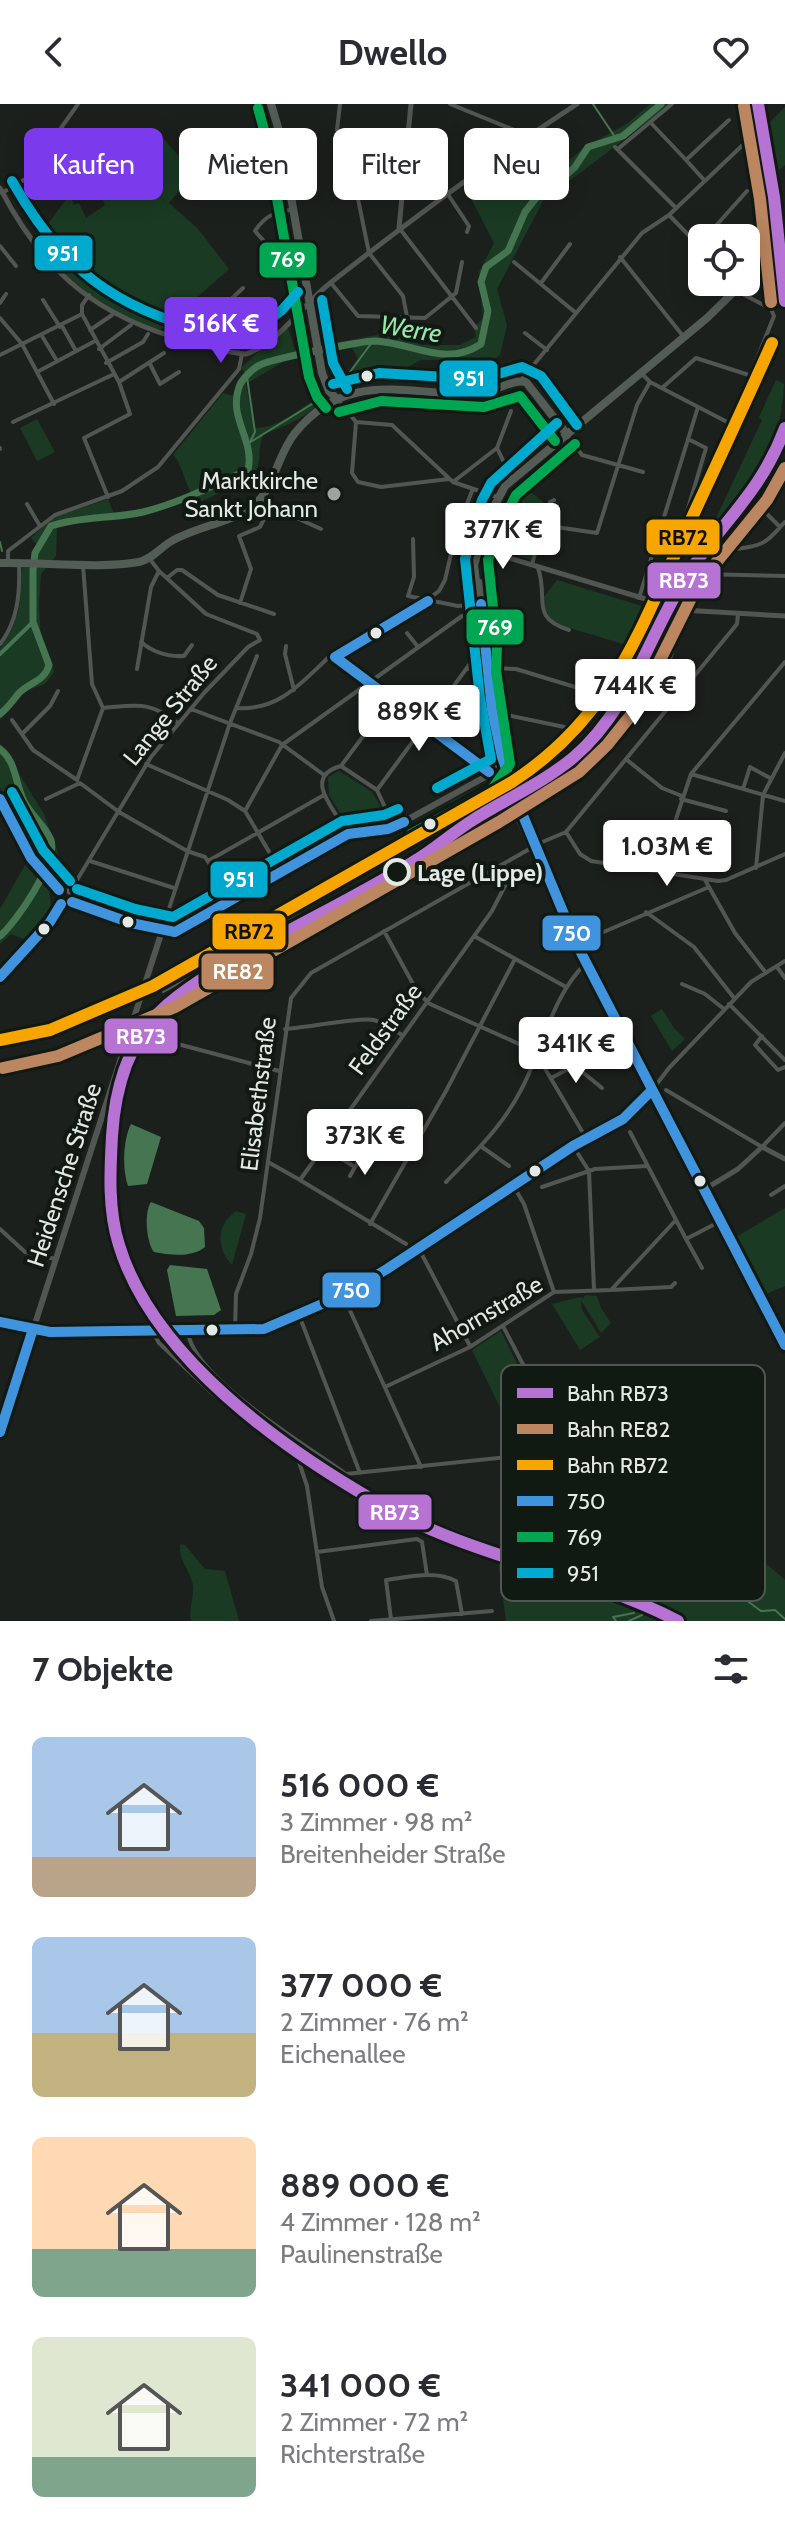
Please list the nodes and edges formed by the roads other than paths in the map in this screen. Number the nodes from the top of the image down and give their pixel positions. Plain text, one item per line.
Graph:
1 (78, 104) edge
2 (271, 104) edge
3 (340, 104) edge
4 (411, 104) edge
5 (450, 104) edge
6 (577, 104) edge
7 (672, 104) edge
8 (729, 120) dead end
9 (651, 123) junction
10 (337, 128) edge
11 (408, 128) edge
12 (508, 128) edge
13 (542, 128) edge
14 (748, 140) dead end
15 (686, 160) junction
16 (705, 181) junction
17 (747, 191) dead end
18 (448, 194) edge
19 (2, 195) edge
20 (358, 200) edge
21 (402, 200) edge
22 (438, 200) edge
23 (675, 207) junction
24 (293, 209) junction
25 (669, 215) junction
26 (719, 224) edge
27 (400, 229) junction
28 (467, 232) dead end
29 (688, 232) edge
30 (263, 240) dead end
31 (785, 242) edge
32 (570, 244) dead end
33 (0, 246) edge
34 (369, 253) junction
35 (620, 257) junction
36 (462, 262) dead end
37 (514, 262) dead end
38 (16, 266) dead end
39 (760, 266) edge
40 (331, 283) junction
41 (541, 283) junction
42 (243, 288) dead end
43 (6, 294) dead end
44 (89, 295) junction
45 (728, 296) edge
46 (752, 296) edge
47 (452, 298) junction
48 (43, 300) dead end
49 (308, 302) junction
50 (0, 303) edge
51 (576, 313) junction
52 (82, 314) junction
53 (112, 315) dead end
54 (407, 317) junction
55 (0, 318) edge
56 (311, 319) junction
57 (291, 320) junction
58 (131, 325) dead end
59 (61, 327) junction
60 (476, 328) dead end
61 (90, 330) junction
62 (525, 333) dead end
63 (148, 334) dead end
64 (42, 336) junction
65 (684, 337) junction
66 (95, 341) junction
67 (194, 343) junction
68 (22, 344) junction
69 (99, 349) junction
70 (547, 350) junction
71 (76, 351) junction
72 (164, 353) dead end
73 (245, 354) junction
74 (0, 355) edge
75 (57, 361) junction
76 (106, 363) junction
77 (150, 364) junction
78 (39, 371) junction
79 (179, 372) dead end
80 (640, 372) junction
81 (113, 374) junction
82 (752, 376) junction
83 (520, 381) junction
84 (119, 382) junction
85 (650, 382) junction
86 (662, 388) junction
87 (332, 394) junction
88 (54, 404) junction
89 (698, 407) junction
90 (511, 411) dead end
91 (13, 422) dead end
92 (356, 422) junction
93 (566, 433) junction
94 (688, 439) junction
95 (497, 448) junction
96 (785, 461) edge
97 (616, 465) junction
98 (643, 472) dead end
99 (512, 479) junction
100 (451, 481) junction
101 (472, 491) junction
102 (108, 497) junction
103 (554, 500) dead end
104 (259, 501) junction
105 (496, 501) junction
106 (27, 504) dead end
107 (270, 507) junction
108 (785, 522) edge
109 (543, 525) junction
110 (40, 526) junction
111 (780, 527) junction
112 (321, 529) dead end
113 (660, 530) junction
114 (413, 539) dead end
115 (480, 549) junction
116 (149, 558) junction
117 (4, 563) edge
118 (23, 563) junction
119 (83, 563) junction
120 (535, 567) junction
121 (159, 571) junction
122 (699, 574) junction
123 (785, 576) edge
124 (167, 578) junction
125 (480, 582) junction
126 (639, 598) junction
127 (428, 601) junction
128 (240, 603) junction
129 (479, 604) junction
130 (682, 610) junction
131 (274, 614) dead end
132 (738, 614) junction
133 (462, 616) dead end
134 (785, 616) edge
135 (569, 630) dead end
136 (407, 633) dead end
137 (141, 642) junction
138 (0, 644) edge
139 (192, 645) dead end
140 (286, 646) dead end
141 (418, 648) junction
142 (257, 656) dead end
143 (332, 656) junction
144 (475, 657) dead end
145 (785, 662) edge
146 (668, 664) dead end
147 (137, 669) dead end
148 (487, 671) junction
149 (462, 673) junction
150 (368, 683) junction
151 (294, 690) junction
152 (58, 691) dead end
153 (611, 698) dead end
154 (390, 699) junction
155 (103, 708) junction
156 (236, 708) junction
157 (190, 709) junction
158 (497, 713) junction
159 (12, 720) dead end
160 (178, 723) junction
161 (230, 723) junction
162 (424, 723) junction
163 (22, 734) junction
164 (579, 735) dead end
165 (282, 745) junction
166 (785, 754) edge
167 (627, 760) junction
168 (146, 764) junction
169 (341, 766) junction
170 (691, 774) junction
171 (324, 775) junction
172 (489, 775) junction
173 (770, 778) junction
174 (78, 782) junction
175 (743, 789) junction
176 (377, 790) junction
177 (207, 792) junction
178 (324, 795) junction
179 (763, 795) junction
180 (682, 798) junction
181 (0, 799) edge
182 (46, 799) dead end
183 (785, 801) edge
184 (245, 811) junction
185 (726, 811) dead end
186 (119, 812) junction
187 (394, 827) junction
188 (258, 832) junction
189 (566, 832) junction
190 (348, 834) junction
191 (540, 843) junction
192 (531, 850) junction
193 (187, 851) junction
194 (785, 854) edge
195 (90, 861) junction
196 (208, 861) junction
197 (504, 865) junction
198 (756, 868) junction
199 (281, 872) junction
200 (670, 875) junction
201 (705, 880) junction
202 (709, 887) junction
203 (174, 888) junction
204 (59, 890) junction
205 (71, 890) junction
206 (233, 900) junction
207 (72, 902) junction
208 (61, 904) junction
209 (646, 912) junction
210 (162, 931) junction
211 (384, 931) junction
212 (474, 936) junction
213 (580, 942) junction
214 (515, 959) junction
215 (785, 961) edge
216 (586, 963) junction
217 (777, 967) junction
218 (766, 973) junction
219 (0, 977) edge
220 (785, 978) edge
221 (682, 984) dead end
222 (566, 987) junction
223 (735, 999) junction
224 (427, 1002) junction
225 (729, 1004) junction
226 (724, 1009) junction
227 (479, 1026) junction
228 (285, 1029) junction
229 (129, 1031) junction
230 (402, 1035) junction
231 (762, 1036) junction
232 (537, 1054) junction
233 (785, 1060) edge
234 (785, 1067) edge
235 (279, 1071) junction
236 (551, 1078) junction
237 (602, 1088) dead end
238 (666, 1090) dead end
239 (651, 1091) junction
240 (785, 1123) edge
241 (630, 1132) dead end
242 (586, 1138) junction
243 (353, 1143) dead end
244 (573, 1146) junction
245 (322, 1147) junction
246 (482, 1147) junction
247 (762, 1147) junction
248 (785, 1159) edge
249 (268, 1162) junction
250 (509, 1166) dead end
251 (647, 1166) junction
252 (355, 1167) junction
253 (589, 1171) junction
254 (350, 1176) dead end
255 (300, 1180) junction
256 (446, 1182) dead end
257 (513, 1185) junction
258 (785, 1186) edge
259 (542, 1187) dead end
260 (704, 1190) junction
261 (771, 1195) dead end
262 (675, 1221) junction
263 (719, 1222) junction
264 (370, 1224) junction
265 (0, 1229) edge
266 (686, 1239) junction
267 (406, 1244) dead end
268 (419, 1249) junction
269 (55, 1259) junction
270 (702, 1268) dead end
271 (675, 1283) dead end
272 (594, 1290) junction
273 (611, 1290) junction
274 (554, 1292) junction
275 (343, 1295) junction
276 (299, 1315) junction
277 (0, 1322) edge
278 (504, 1328) junction
279 (33, 1329) junction
280 (235, 1331) junction
281 (153, 1332) junction
282 (188, 1332) junction
283 (785, 1345) edge
284 (470, 1347) junction
285 (523, 1365) edge
286 (385, 1387) junction
287 (0, 1432) edge
288 (501, 1458) edge
289 (298, 1459) junction
290 (421, 1467) junction
291 (360, 1474) junction
292 (362, 1502) dead end
293 (317, 1552) junction
294 (427, 1575) junction
295 (492, 1611) dead end
296 (462, 1614) junction
297 (391, 1619) junction
298 (334, 1621) edge
299 (371, 1621) edge

1 - 19 street
2 - 24 main road
3 - 10 street
4 - 11 street
5 - 12 street
6 - 13 street
7 - 9 street
8 - 15 street
9 - 15 street
9 - 23 street
14 - 16 street
15 - 16 street
16 - 23 street
17 - 26 street
18 - 28 street
19 - 44 street
20 - 34 street
21 - 27 street
22 - 27 street
23 - 25 street
24 - 30 street
24 - 49 main road
25 - 29 street
25 - 35 street
27 - 34 street
27 - 47 street
31 - 39 main road
32 - 41 street
33 - 38 street
34 - 40 street
34 - 54 street
35 - 51 street
35 - 65 street
36 - 47 street
37 - 41 street
40 - 49 street
40 - 54 street
41 - 51 street
42 - 67 street
43 - 50 street
44 - 52 street
44 - 67 street
45 - 65 main road
46 - 82 street
47 - 54 street
47 - 60 street
48 - 59 street
49 - 56 main road
49 - 57 street
51 - 70 street
52 - 59 street
52 - 61 street
53 - 61 street
55 - 68 street
56 - 57 street
56 - 87 main road
57 - 73 street
58 - 69 street
59 - 64 street
59 - 71 street
61 - 66 street
62 - 70 street
63 - 76 street
64 - 68 street
64 - 75 street
65 - 80 main road
66 - 69 street
66 - 71 street
67 - 73 street
68 - 74 street
68 - 78 street
69 - 76 street
70 - 83 street
71 - 75 street
72 - 77 street
73 - 102 street
75 - 78 street
76 - 81 street
77 - 79 street
77 - 84 street
78 - 88 street
80 - 85 street
80 - 93 main road
81 - 84 street
81 - 88 street
82 - 86 street
82 - 89 street
83 - 87 main road
83 - 93 main road
84 - 102 street
85 - 86 street
85 - 97 street
86 - 89 street
87 - 92 street
87 - 104 main road
88 - 91 street
89 - 94 street
90 - 95 street
92 - 100 street
92 - 100 street
93 - 97 street
93 - 99 main road
94 - 113 street
94 - 113 street
95 - 99 street
95 - 100 street
96 - 111 street
97 - 98 street
97 - 109 street
99 - 105 main road
100 - 101 street
101 - 105 street
101 - 127 street
102 - 110 street
103 - 109 street
104 - 107 street
104 - 116 main road
105 - 115 main road
106 - 110 street
107 - 112 street
107 - 128 street
108 - 111 street
109 - 120 street
110 - 117 street
111 - 122 street
113 - 126 street
114 - 127 street
115 - 120 street
115 - 125 main road
115 - 129 main road
116 - 119 main road
116 - 121 street
117 - 118 main road
118 - 119 main road
118 - 138 street
119 - 155 street
120 - 126 street
120 - 135 street
121 - 124 street
121 - 137 street
122 - 123 street
122 - 130 street
124 - 128 street
124 - 157 street, Lange Straße
125 - 129 main road
125 - 148 main road
126 - 130 street
127 - 129 street
127 - 143 street
128 - 131 street
129 - 148 main road
129 - 148 main road
130 - 132 street
130 - 146 street
132 - 134 street
132 - 167 street
133 - 141 street
136 - 141 street
137 - 139 street
137 - 147 street
140 - 151 street
141 - 150 street
142 - 156 street, Heidensche Straße
143 - 150 street
143 - 151 street
144 - 149 street
145 - 170 street
148 - 149 street
148 - 153 street
148 - 158 main road
148 - 172 main road
148 - 216 main road
149 - 162 street
150 - 154 street
150 - 165 street
151 - 156 street
152 - 163 street
154 - 162 street
154 - 169 street
155 - 160 street
155 - 174 street
156 - 161 street, Heidensche Straße
157 - 160 street, Lange Straße
157 - 161 street
158 - 164 street
158 - 172 main road
159 - 163 street
160 - 168 street, Lange Straße
161 - 165 street
161 - 177 street, Heidensche Straße
162 - 172 street
162 - 176 street
163 - 174 street
165 - 171 street
165 - 184 street
166 - 173 street
167 - 180 street
167 - 189 street
168 - 177 street
168 - 186 street, Lange Straße
169 - 171 street
169 - 176 street
170 - 175 street
170 - 180 street
171 - 178 street
172 - 187 main road
173 - 175 street
173 - 179 street
174 - 182 street
174 - 186 street
175 - 179 street
176 - 187 street
177 - 184 street
177 - 193 street, Heidensche Straße
178 - 188 street
178 - 190 street
179 - 183 street
179 - 198 street
180 - 185 street
180 - 200 street
181 - 204 main road
184 - 188 street
186 - 193 street
186 - 195 street, Lange Straße
187 - 190 main road
188 - 196 street
188 - 199 street
189 - 191 street, Elisabethstraße
189 - 200 street
190 - 199 main road
191 - 192 street, Elisabethstraße
191 - 192 street
191 - 213 street
192 - 197 street, Elisabethstraße
192 - 216 street
193 - 196 street
193 - 203 street, Heidensche Straße
194 - 198 street
195 - 203 street
195 - 205 street, Lange Straße
196 - 206 street
197 - 211 street, Elisabethstraße
197 - 212 street, Feldstraße
198 - 201 street
199 - 206 main road
200 - 201 street
201 - 202 street
202 - 209 street
202 - 218 street
203 - 210 street, Heidensche Straße
204 - 205 main road
204 - 208 main road
205 - 207 main road
206 - 210 main road
207 - 208 main road
207 - 210 main road
208 - 219 main road
209 - 213 street
209 - 223 street
210 - 229 main road, Heidensche Straße
211 - 224 street
211 - 228 street, Elisabethstraße
212 - 214 street
212 - 224 street, Feldstraße
213 - 216 street
214 - 222 street
214 - 227 street
215 - 217 street
216 - 222 street
216 - 239 main road
217 - 218 street
217 - 220 street
218 - 223 street
221 - 226 street
222 - 232 street
223 - 225 street
224 - 227 street
224 - 230 street, Feldstraße
225 - 226 street
225 - 231 street
226 - 239 street
227 - 232 street
227 - 264 street
228 - 230 street
228 - 235 street, Elisabethstraße
229 - 235 street
229 - 269 main road, Heidensche Straße
230 - 245 street, Feldstraße
231 - 233 street
231 - 234 street
232 - 236 street
232 - 246 street
235 - 249 street, Elisabethstraße
236 - 237 street
236 - 242 street
238 - 247 street
239 - 242 street
239 - 260 main road
240 - 247 street
241 - 251 street
242 - 244 street
243 - 252 street
244 - 253 street
244 - 257 street
245 - 252 street
245 - 255 street, Feldstraße
246 - 250 street
246 - 256 street
247 - 248 street
247 - 260 street
249 - 255 street
249 - 280 street, Elisabethstraße
251 - 253 street
251 - 262 street
252 - 254 street
253 - 259 street
253 - 272 street
255 - 264 street
257 - 268 street
257 - 274 street
258 - 261 street
260 - 263 main road
262 - 266 street
262 - 273 street
263 - 266 street
263 - 283 main road
264 - 267 street
265 - 269 street
266 - 270 street
268 - 275 street
268 - 284 street
269 - 279 main road, Heidensche Straße
271 - 273 street, Ahornstraße
272 - 273 street, Ahornstraße
272 - 274 street, Ahornstraße
274 - 278 street, Ahornstraße
275 - 276 street
275 - 286 street
276 - 280 street
276 - 291 street
277 - 279 street
278 - 284 street, Ahornstraße
278 - 285 street
279 - 281 street
279 - 287 main road, Heidensche Straße
280 - 282 street
281 - 282 street
281 - 289 street
282 - 291 street
284 - 286 street, Ahornstraße
286 - 290 street
288 - 290 street
289 - 292 street
289 - 293 street
290 - 291 street
293 - 294 street
293 - 298 street
294 - 296 street
294 - 297 street
295 - 296 street
296 - 297 street
297 - 299 street

